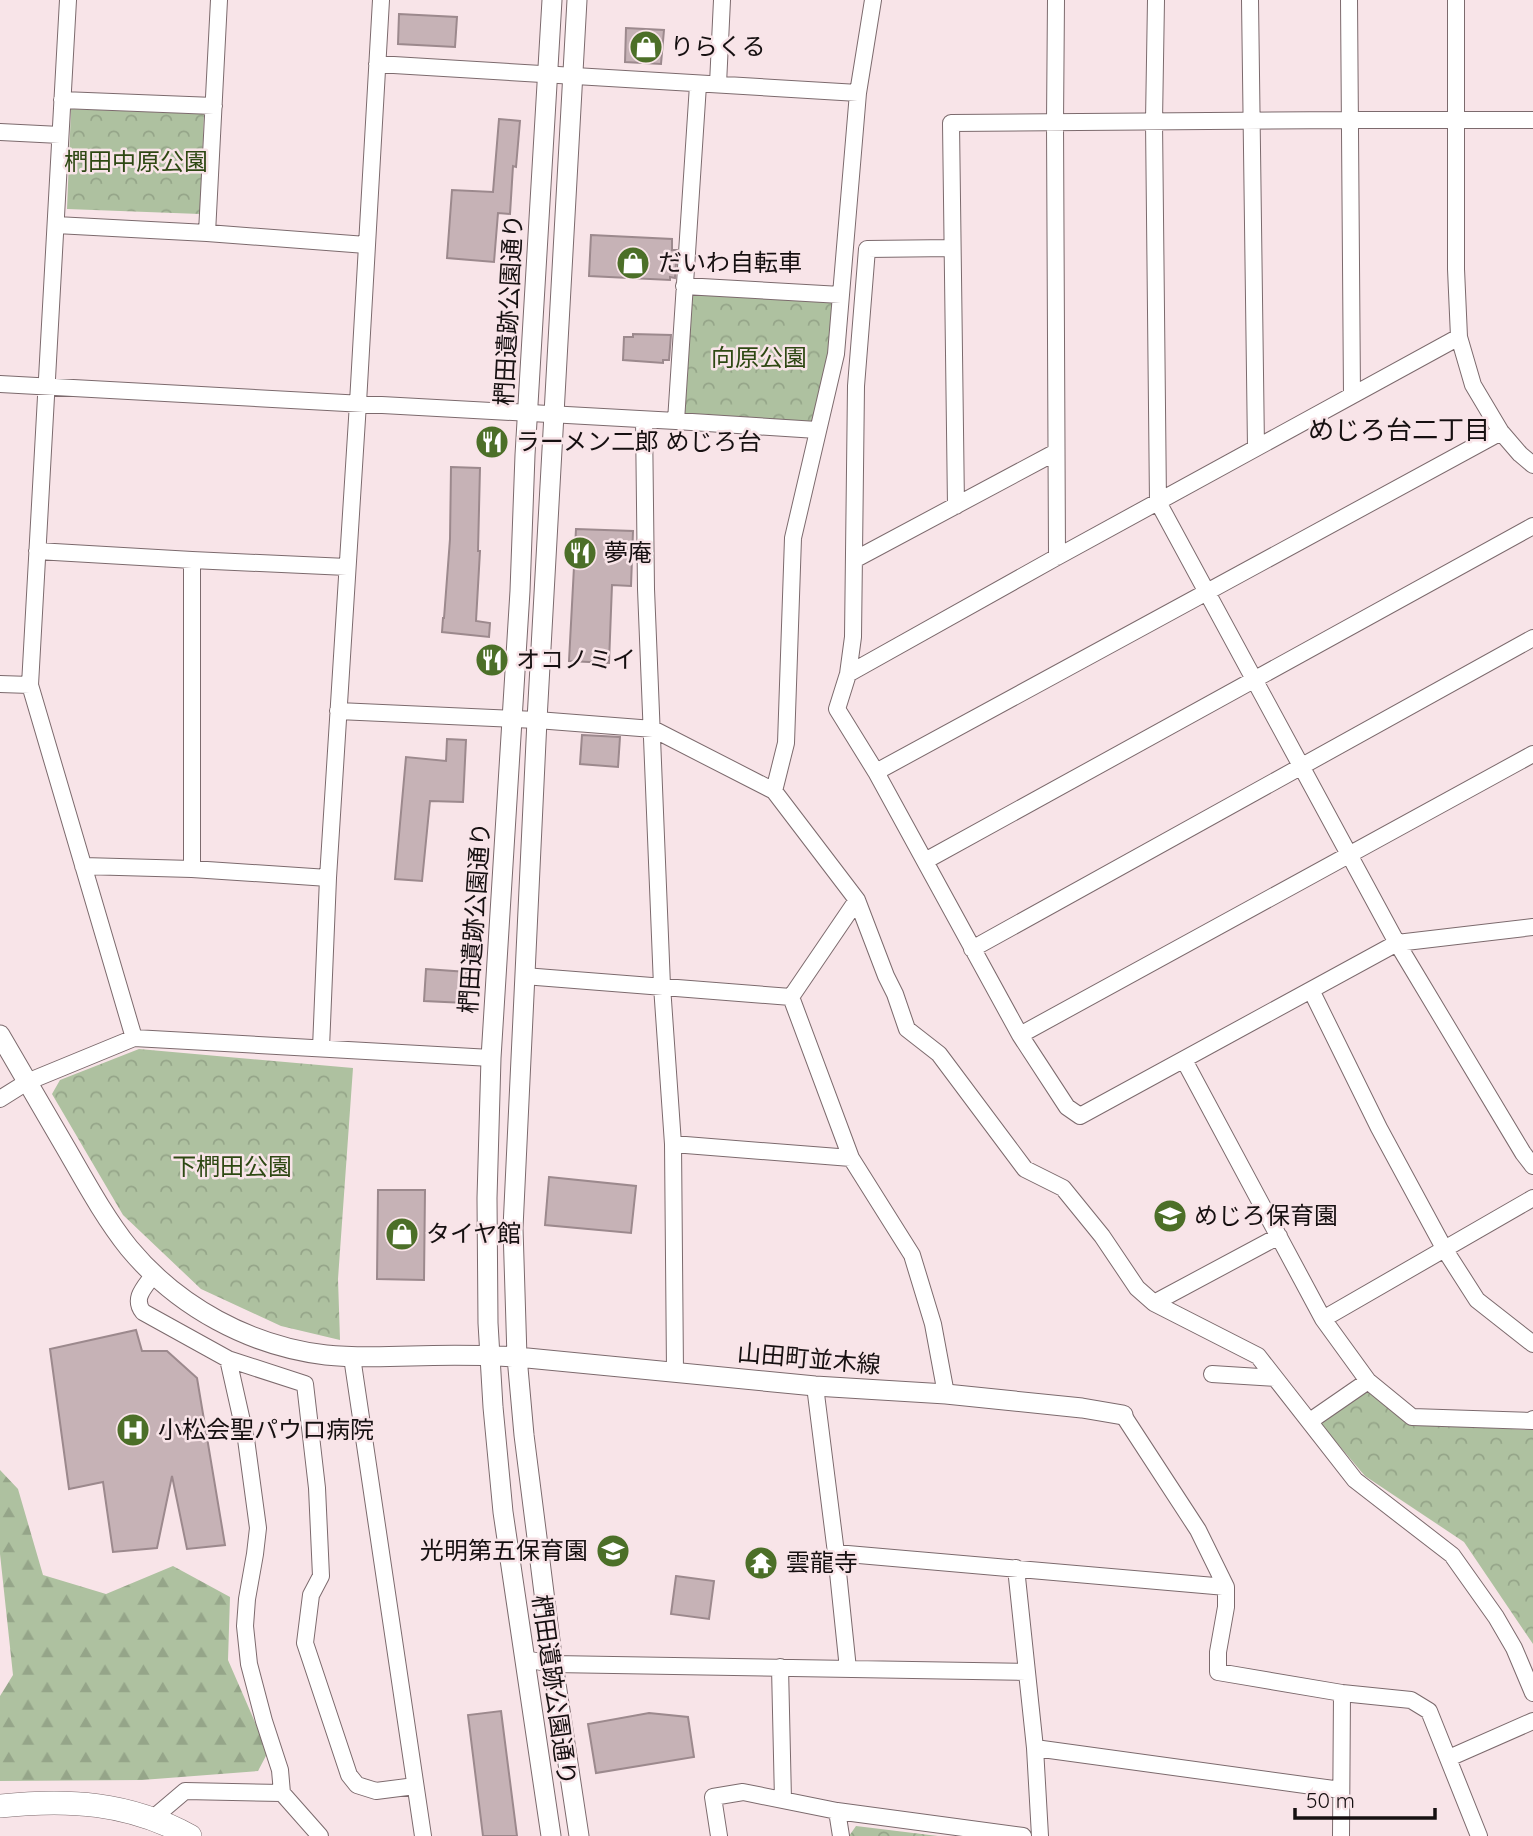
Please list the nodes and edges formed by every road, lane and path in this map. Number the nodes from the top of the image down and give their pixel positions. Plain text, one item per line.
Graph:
1 (68, 0) edge
2 (219, 0) edge
3 (381, 0) edge
4 (552, 0) edge
5 (577, 0) edge
6 (722, 0) edge
7 (873, 0) edge
8 (1056, 0) edge
9 (1156, 0) edge
10 (1250, 0) edge
11 (1349, 0) edge
12 (1456, 0) edge
13 (377, 64) junction
14 (548, 76) junction
15 (572, 77) junction
16 (718, 84) junction
17 (698, 85) junction
18 (858, 93) junction
19 (62, 100) junction
20 (214, 106) junction
21 (1252, 120) junction
22 (1349, 120) junction
23 (1456, 120) junction
24 (1533, 120) edge
25 (1154, 121) junction
26 (1055, 122) junction
27 (0, 132) edge
28 (60, 135) junction
29 (56, 225) junction
30 (207, 233) junction
31 (366, 245) junction
32 (952, 248) junction
33 (684, 286) junction
34 (841, 295) junction
35 (1459, 337) junction
36 (0, 384) edge
37 (47, 386) junction
38 (1352, 395) junction
39 (358, 403) junction
40 (528, 414) junction
41 (554, 415) junction
42 (644, 420) junction
43 (676, 421) junction
44 (817, 430) junction
45 (1501, 432) junction
46 (1256, 448) junction
47 (1056, 452) junction
48 (1533, 465) edge
49 (1158, 502) junction
50 (956, 506) junction
51 (1533, 526) edge
52 (37, 551) junction
53 (1057, 557) junction
54 (192, 560) junction
55 (854, 560) junction
56 (347, 567) junction
57 (1208, 591) junction
58 (1533, 638) edge
59 (848, 674) junction
60 (1255, 679) junction
61 (0, 684) edge
62 (30, 685) junction
63 (338, 711) junction
64 (512, 719) junction
65 (537, 720) junction
66 (653, 729) junction
67 (1533, 754) edge
68 (1303, 766) junction
69 (876, 772) junction
70 (774, 791) junction
71 (1350, 854) junction
72 (925, 861) junction
73 (83, 866) junction
74 (192, 869) junction
75 (328, 878) junction
76 (857, 900) junction
77 (1533, 927) edge
78 (1397, 943) junction
79 (972, 949) junction
80 (524, 976) junction
81 (662, 986) junction
82 (1311, 990) junction
83 (791, 997) junction
84 (0, 1035) edge
85 (1020, 1035) junction
86 (134, 1038) junction
87 (321, 1048) junction
88 (491, 1058) junction
89 (1185, 1060) junction
90 (27, 1082) junction
91 (0, 1099) edge
92 (673, 1144) junction
93 (851, 1158) junction
94 (1533, 1166) edge
95 (1533, 1198) edge
96 (1279, 1236) junction
97 (1444, 1250) junction
98 (154, 1274) junction
99 (1154, 1303) junction
100 (1323, 1319) junction
101 (1533, 1344) edge
102 (490, 1355) junction
103 (352, 1357) junction
104 (517, 1357) junction
105 (228, 1359) junction
106 (675, 1371) junction
107 (1212, 1374) dead end
108 (1275, 1378) junction
109 (1368, 1381) junction
110 (815, 1385) junction
111 (946, 1394) junction
112 (1123, 1415) joint
113 (1533, 1419) edge
114 (1310, 1421) junction
115 (836, 1553) junction
116 (1016, 1568) junction
117 (1226, 1587) junction
118 (524, 1659) junction
119 (553, 1664) junction
120 (780, 1667) junction
121 (848, 1669) junction
122 (1027, 1672) junction
123 (1342, 1693) junction
124 (1533, 1693) edge
125 (1533, 1721) edge
126 (1035, 1748) junction
127 (1449, 1758) junction
128 (415, 1787) junction
129 (1340, 1790) junction
130 (282, 1793) junction
131 (783, 1800) junction
132 (0, 1806) edge
133 (837, 1811) junction
134 (152, 1819) junction
135 (190, 1836) edge
136 (320, 1836) edge
137 (423, 1836) edge
138 (551, 1836) edge
139 (579, 1836) edge
140 (719, 1836) edge
141 (841, 1836) edge
142 (1023, 1836) edge
143 (1040, 1836) edge
144 (1341, 1836) edge
145 (1479, 1836) edge

1 - 19 street
2 - 20 street
3 - 13 street
4 - 14 street, 椚田遺跡公園通り
5 - 15 street, 椚田遺跡公園通り
6 - 16 street
7 - 18 street
8 - 26 street
9 - 25 street
10 - 21 street
11 - 22 street
12 - 23 street
13 - 14 street
13 - 31 street
14 - 15 street
14 - 40 street, 椚田遺跡公園通り
15 - 17 street
15 - 41 street, 椚田遺跡公園通り
16 - 17 street
16 - 18 street
17 - 33 street
18 - 34 street
19 - 20 street
19 - 28 street
20 - 30 street
21 - 22 street
21 - 25 street
21 - 46 street
22 - 23 street
22 - 38 street
23 - 24 street
23 - 35 street
25 - 26 street
25 - 49 street
26 - 32 street
26 - 47 street
27 - 28 street
28 - 29 street
29 - 30 street
29 - 37 street
30 - 31 street
31 - 39 street
32 - 50 street
32 - 55 street
33 - 34 street
33 - 43 street
34 - 44 street
35 - 38 street
35 - 45 street
36 - 37 street
37 - 39 street
37 - 52 street
38 - 46 street
39 - 40 street
39 - 56 street
40 - 41 street
40 - 64 street, 椚田遺跡公園通り
41 - 42 street
41 - 65 street, 椚田遺跡公園通り
42 - 43 street
42 - 66 street
43 - 44 street
44 - 70 street
45 - 48 street
45 - 57 street
46 - 49 street
47 - 50 street
47 - 53 street
49 - 53 street
49 - 57 street
50 - 55 street
51 - 60 street
52 - 54 street
52 - 62 street
53 - 59 street
54 - 56 street
54 - 74 street
55 - 59 street
56 - 63 street
57 - 60 street
57 - 69 street
58 - 68 street
59 - 69 street
60 - 68 street
60 - 72 street
61 - 62 street
62 - 73 street
63 - 64 street
63 - 75 street
64 - 65 street
64 - 88 street, 椚田遺跡公園通り
65 - 66 street
65 - 80 street, 椚田遺跡公園通り
66 - 70 street
66 - 81 street
67 - 71 street
68 - 71 street
68 - 79 street
69 - 72 street
70 - 76 street
71 - 78 street
71 - 85 street
72 - 79 street
73 - 74 street
73 - 86 street
74 - 75 street
75 - 87 street
76 - 83 street
76 - 99 street
77 - 78 street
78 - 82 street
78 - 94 street
79 - 85 street
80 - 81 street
80 - 104 street, 椚田遺跡公園通り
81 - 83 street
81 - 92 street
82 - 89 street
82 - 97 street
83 - 93 street
84 - 90 street, 山田町並木線
85 - 89 street
86 - 87 street
86 - 90 street
87 - 88 street
88 - 102 street, 椚田遺跡公園通り
89 - 96 street
90 - 91 street
90 - 98 street, 山田町並木線
92 - 93 street
92 - 106 street
93 - 111 street
95 - 97 street
96 - 99 street
96 - 100 street
97 - 100 street
97 - 101 street
98 - 103 street, 山田町並木線
98 - 105 street
99 - 108 street
100 - 109 street
102 - 103 street, 山田町並木線
102 - 104 street, 山田町並木線
102 - 118 street, 椚田遺跡公園通り
103 - 128 street
104 - 106 street, 山田町並木線
104 - 119 street, 椚田遺跡公園通り
105 - 128 street
105 - 130 street
106 - 110 street, 山田町並木線
107 - 108 street
108 - 114 street
109 - 113 street
109 - 114 street
110 - 111 street, 山田町並木線
110 - 115 street
111 - 112 street, 山田町並木線
112 - 117 street
114 - 124 street
115 - 116 street
115 - 121 street
116 - 117 street
116 - 122 street
117 - 123 street
118 - 119 street
118 - 138 street, 椚田遺跡公園通り
119 - 120 street
119 - 139 street, 椚田遺跡公園通り
120 - 121 street
120 - 131 street
121 - 122 street
122 - 126 street
123 - 127 street
123 - 129 street
125 - 127 street
126 - 129 street
126 - 143 street
127 - 145 street
128 - 137 street
129 - 144 street
130 - 134 street
130 - 136 street
131 - 133 street
131 - 140 street
132 - 134 main road
133 - 141 street
133 - 142 street
134 - 135 main road

